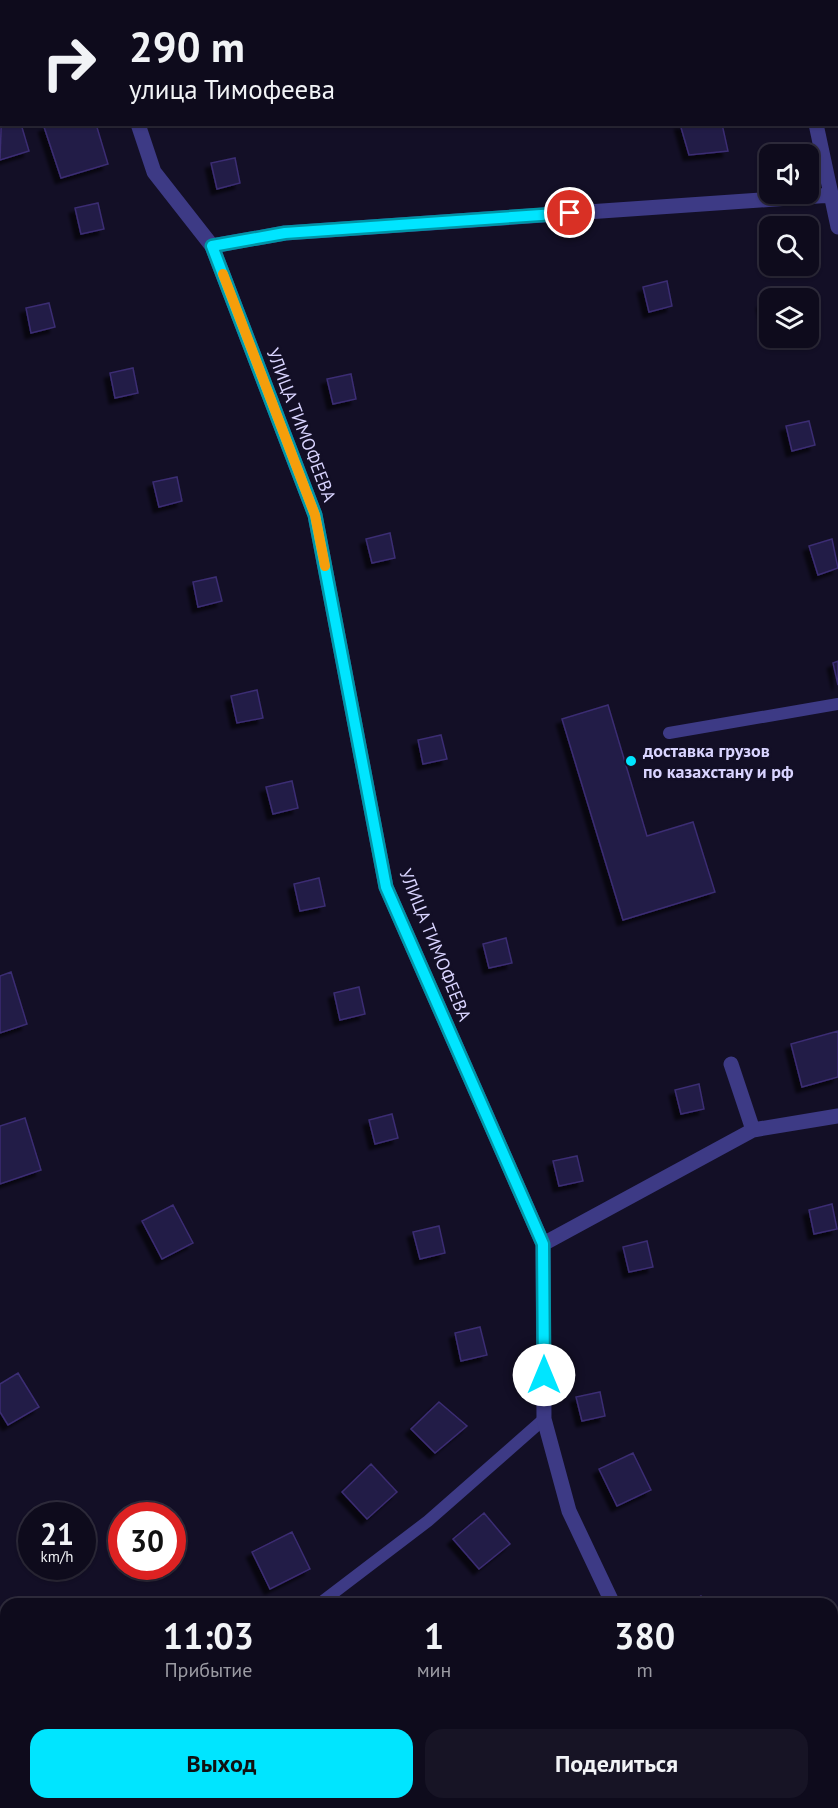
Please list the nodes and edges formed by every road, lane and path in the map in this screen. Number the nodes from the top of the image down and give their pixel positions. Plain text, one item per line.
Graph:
1 (139, 126) edge
2 (816, 126) edge
3 (832, 195) junction
4 (838, 227) edge
5 (212, 246) junction
6 (838, 704) edge
7 (669, 733) dead end
8 (731, 1064) dead end
9 (838, 1116) edge
10 (753, 1130) junction
11 (543, 1244) junction
12 (544, 1419) junction
13 (327, 1598) edge
14 (610, 1598) edge

1 - 5 street, УЛИЦА ТИМОФЕЕВА
2 - 3 street
3 - 4 street
3 - 5 street
5 - 11 street, УЛИЦА ТИМОФЕЕВА
6 - 7 lane
8 - 10 street
9 - 10 street
10 - 11 street
11 - 12 street, УЛИЦА ТИМОФЕЕВА
12 - 13 lane
12 - 14 street, УЛИЦА ТИМОФЕЕВА

